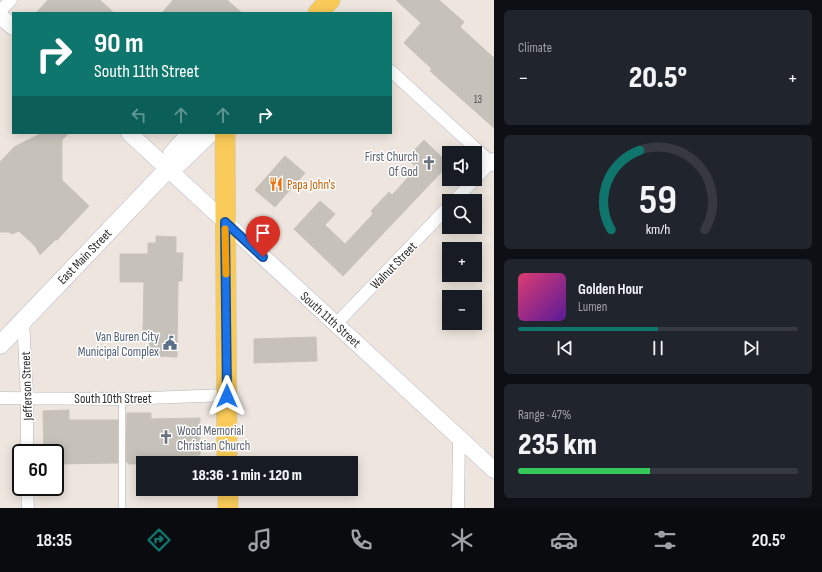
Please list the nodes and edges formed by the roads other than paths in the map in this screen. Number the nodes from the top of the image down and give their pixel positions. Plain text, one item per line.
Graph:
1 (11, 0) edge
2 (0, 12) edge
3 (0, 16) edge
4 (12, 27) edge
5 (392, 72) edge
6 (130, 134) edge
7 (190, 134) edge
8 (209, 134) edge
9 (225, 134) edge
10 (493, 162) edge
11 (168, 169) junction
12 (482, 172) edge
13 (468, 186) edge
14 (461, 194) edge
15 (442, 213) edge
16 (225, 222) junction
17 (23, 319) junction
18 (336, 324) junction
19 (0, 345) edge
20 (227, 396) junction
21 (0, 398) edge
22 (27, 398) junction
23 (122, 398) junction
24 (459, 437) junction
25 (27, 444) edge
26 (227, 456) edge
27 (494, 470) edge
28 (27, 496) edge
29 (228, 496) edge
30 (28, 508) edge
31 (122, 508) edge
32 (228, 508) edge
33 (458, 508) edge

1 - 2 street
3 - 4 street
5 - 10 street
6 - 11 street, South 11th Street
7 - 11 main road, East Main Street
8 - 11 main road, East Main Street
9 - 16 main road
10 - 12 street
11 - 16 street, South 11th Street
11 - 17 main road, East Main Street
13 - 14 street
15 - 18 street, Walnut Street
16 - 18 street, South 11th Street
16 - 20 main road
17 - 19 main road, East Main Street
17 - 22 street, Jefferson Street
18 - 24 street, South 11th Street
20 - 23 street, South 10th Street
20 - 26 main road
21 - 22 street, South 10th Street
22 - 23 street, South 10th Street
22 - 25 street, Jefferson Street
23 - 31 lane
24 - 27 street, South 11th Street
24 - 33 street
28 - 30 street
29 - 32 main road

